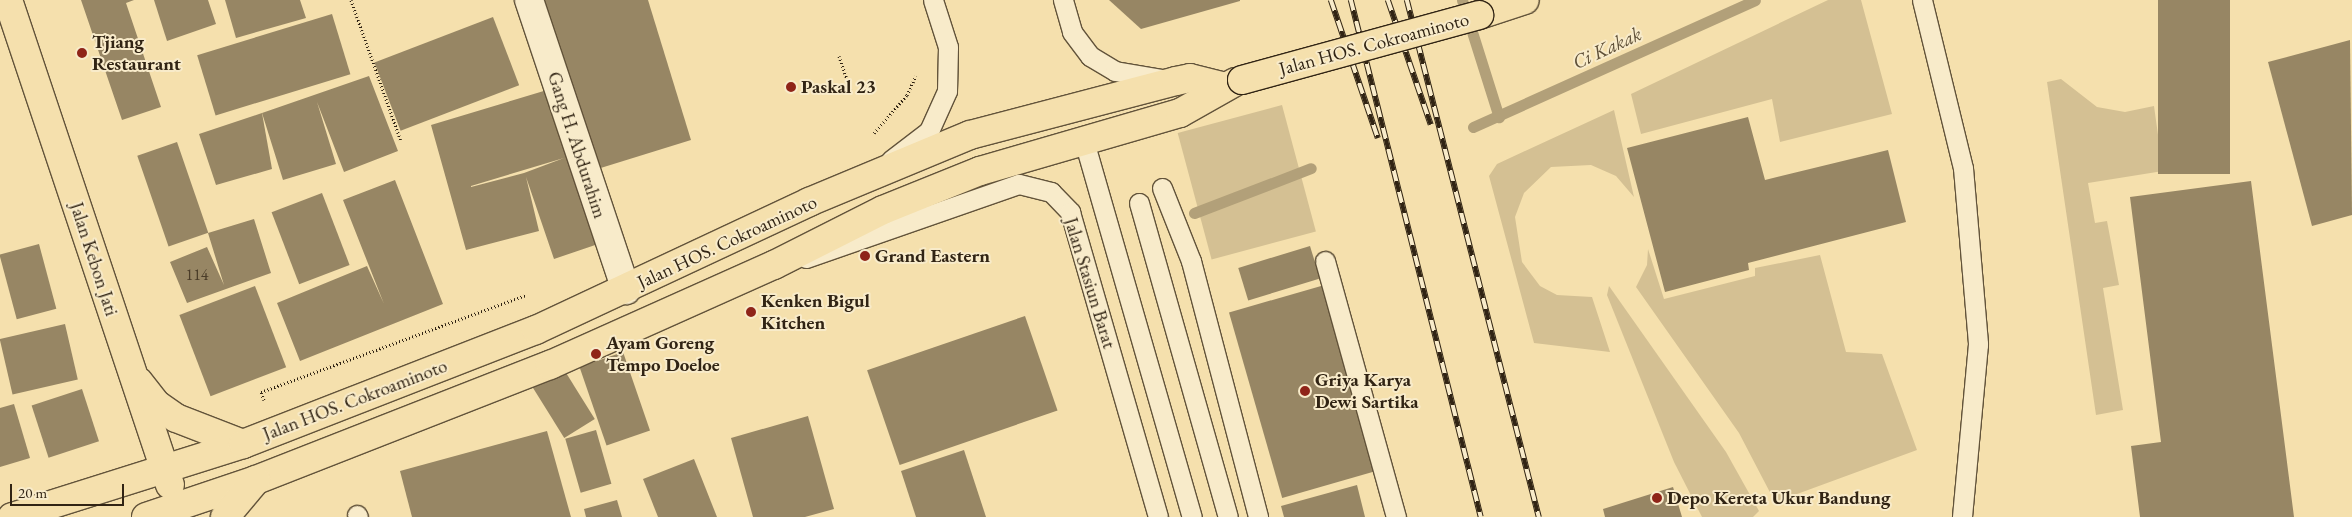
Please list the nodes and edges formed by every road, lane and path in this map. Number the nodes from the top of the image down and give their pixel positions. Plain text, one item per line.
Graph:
1 (8, 0) edge
2 (351, 0) edge
3 (528, 0) edge
4 (933, 0) edge
5 (1063, 0) edge
6 (1525, 0) edge
7 (1922, 0) edge
8 (839, 56) dead end
9 (1176, 81) junction
10 (1232, 83) junction
11 (851, 91) dead end
12 (401, 141) dead end
13 (1084, 141) junction
14 (874, 174) junction
15 (1162, 188) dead end
16 (1139, 203) dead end
17 (756, 228) junction
18 (1325, 261) dead end
19 (774, 265) junction
20 (626, 290) junction
21 (132, 373) junction
22 (243, 444) junction
23 (164, 469) junction
24 (256, 480) junction
25 (181, 511) edge
26 (12, 517) edge
27 (146, 517) edge
28 (225, 517) edge
29 (1158, 517) edge
30 (1192, 517) edge
31 (1228, 517) edge
32 (1258, 517) edge
33 (1396, 517) edge
34 (1962, 517) edge

1 - 21 main road, Jalan Kebon Jati
2 - 12 path
3 - 20 street, Gang H. Abdurahim
4 - 14 lane
5 - 9 lane
6 - 10 main road, Jalan HOS. Cokroaminoto, bridge
7 - 34 lane
8 - 11 path
9 - 10 main road, Jalan HOS. Cokroaminoto
9 - 14 main road, Jalan HOS. Cokroaminoto
10 - 13 main road, Jalan HOS. Cokroaminoto
13 - 19 main road, Jalan HOS. Cokroaminoto
13 - 30 lane, Jalan Stasiun Barat
14 - 17 main road, Jalan HOS. Cokroaminoto
15 - 32 lane
16 - 31 lane
17 - 19 main road
17 - 20 main road, Jalan HOS. Cokroaminoto
18 - 33 lane
19 - 24 main road, Jalan HOS. Cokroaminoto
19 - 29 lane, Jalan Stasiun Barat
20 - 22 main road, Jalan HOS. Cokroaminoto
21 - 22 main road, Jalan HOS. Cokroaminoto
21 - 23 main road, Jalan Kebon Jati
22 - 23 main road, Jalan HOS. Cokroaminoto
23 - 25 main road, Jalan Kebon Jati
23 - 26 main road, Jalan HOS. Cokroaminoto
24 - 25 main road, Jalan HOS. Cokroaminoto
24 - 28 main road, Jalan HOS. Cokroaminoto
25 - 27 main road, Jalan HOS. Cokroaminoto

